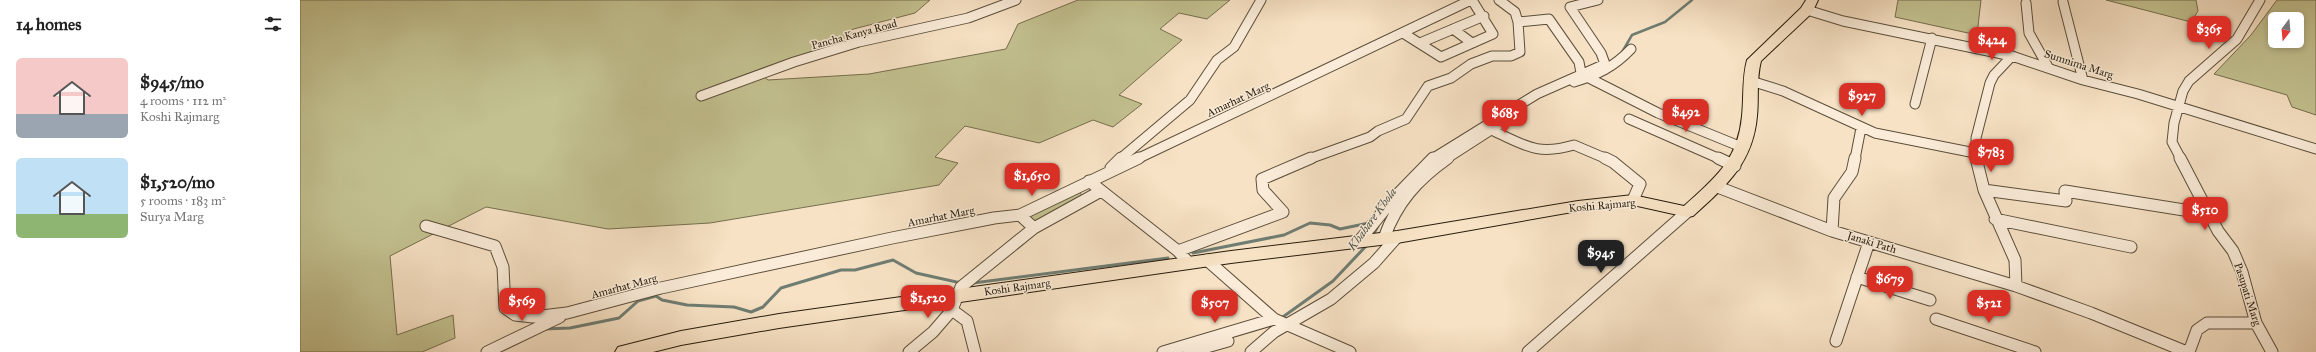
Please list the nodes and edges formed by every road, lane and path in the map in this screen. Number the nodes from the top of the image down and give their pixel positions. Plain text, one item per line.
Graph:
1 (1016, 0) edge
2 (1262, 0) edge
3 (1472, 0) edge
4 (1499, 0) edge
5 (1598, 0) edge
6 (2260, 0) edge
7 (2063, 2) dead end
8 (2026, 3) dead end
9 (1809, 5) edge
10 (1484, 16) junction
11 (1518, 22) junction
12 (1453, 29) junction
13 (1403, 33) junction
14 (1932, 38) junction
15 (1420, 43) junction
16 (1472, 43) junction
17 (1631, 50) dead end
18 (2012, 56) junction
19 (2048, 67) junction
20 (1586, 76) junction
21 (2083, 80) junction
22 (1752, 81) junction
23 (701, 96) dead end
24 (1915, 104) dead end
25 (2180, 106) junction
26 (1629, 119) dead end
27 (1861, 128) junction
28 (1491, 130) junction
29 (1744, 148) junction
30 (2316, 149) edge
31 (1975, 153) junction
32 (1735, 166) junction
33 (1104, 175) junction
34 (1089, 181) junction
35 (1715, 186) junction
36 (1101, 190) junction
37 (1984, 190) junction
38 (1633, 200) junction
39 (1687, 212) junction
40 (2209, 214) junction
41 (1020, 215) junction
42 (1995, 219) junction
43 (426, 226) dead end
44 (1034, 228) junction
45 (1832, 231) junction
46 (1377, 239) junction
47 (1870, 242) junction
48 (2131, 247) dead end
49 (1183, 257) junction
50 (1207, 260) junction
51 (1857, 277) junction
52 (2016, 286) junction
53 (960, 293) junction
54 (1930, 300) dead end
55 (567, 313) junction
56 (1936, 319) dead end
57 (1281, 322) junction
58 (2256, 323) junction
59 (1228, 341) dead end
60 (1836, 341) dead end
61 (487, 352) edge
62 (625, 352) edge
63 (909, 352) edge
64 (975, 352) edge
65 (1163, 352) edge
66 (1189, 352) edge
67 (1251, 352) edge
68 (1350, 352) edge
69 (1528, 352) edge
70 (2035, 352) edge
71 (2188, 352) edge
72 (2272, 352) edge

1 - 23 street, Pancha Kanya Road
2 - 33 street
3 - 10 street
3 - 13 street, Amarhat Marg
4 - 11 street
5 - 20 street
6 - 25 street, Pasupati Marg
7 - 21 street
8 - 19 street
9 - 14 street, Sumnima Marg
9 - 22 main road
10 - 12 street
10 - 16 street
11 - 20 street
11 - 49 street
12 - 15 street
12 - 16 street
13 - 15 street
13 - 33 street, Amarhat Marg
14 - 18 street, Sumnima Marg
14 - 24 street
15 - 16 street
17 - 20 street
18 - 19 street, Sumnima Marg
18 - 31 street
19 - 21 street, Sumnima Marg
20 - 28 street
20 - 29 street
20 - 46 street
21 - 25 street, Sumnima Marg
22 - 27 street
22 - 29 main road
25 - 30 street, Sumnima Marg
25 - 40 street, Pasupati Marg
26 - 32 street
27 - 31 street
27 - 45 street
28 - 38 street
28 - 46 street
29 - 32 main road
31 - 37 street
32 - 35 main road
33 - 34 street, Amarhat Marg
34 - 36 street
34 - 41 street, Amarhat Marg
35 - 39 main road
35 - 45 street, Janaki Path
36 - 44 street
36 - 49 street
37 - 40 street
37 - 42 street
38 - 39 main road, Koshi Rajmarg
38 - 46 main road, Koshi Rajmarg
39 - 69 street
40 - 58 street, Pasupati Marg
41 - 44 street
41 - 55 street, Amarhat Marg
42 - 48 street
42 - 52 street
43 - 55 street
44 - 53 street
45 - 47 street, Janaki Path
46 - 50 main road, Koshi Rajmarg
46 - 57 street
47 - 51 street
47 - 52 street, Janaki Path
49 - 50 main road, Koshi Rajmarg
49 - 53 main road, Koshi Rajmarg
50 - 57 street
51 - 54 street
51 - 60 street
52 - 71 street, Janaki Path
53 - 62 main road, Koshi Rajmarg
53 - 63 street
53 - 64 street
55 - 61 street
56 - 70 street
57 - 65 street
57 - 67 street
57 - 68 street
58 - 71 street
58 - 72 street, Pasupati Marg
59 - 66 street

